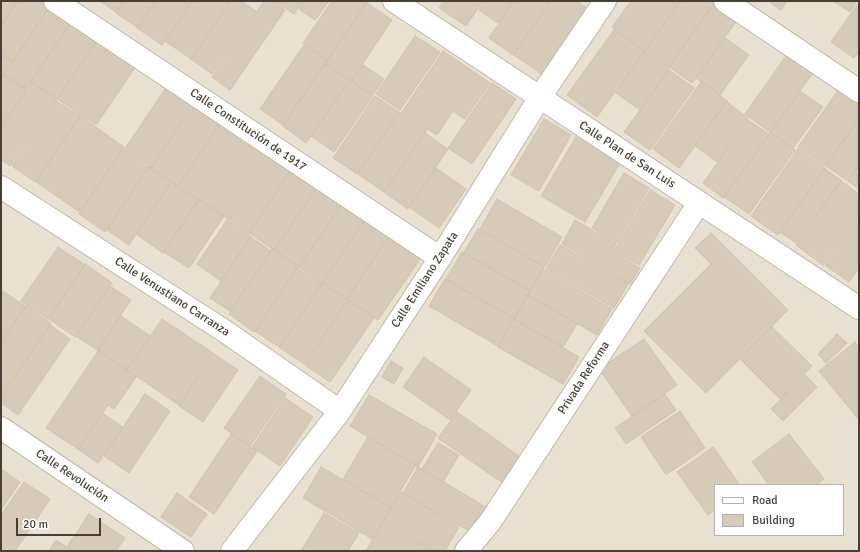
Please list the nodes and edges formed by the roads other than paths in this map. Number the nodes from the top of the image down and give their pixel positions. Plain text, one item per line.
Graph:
1 (56, 1) edge
2 (394, 1) edge
3 (605, 1) edge
4 (725, 1) edge
5 (859, 91) edge
6 (540, 97) junction
7 (1, 187) edge
8 (699, 202) junction
9 (440, 258) junction
10 (859, 308) edge
11 (340, 412) junction
12 (1, 428) edge
13 (183, 551) edge
14 (232, 551) edge
15 (466, 551) edge

1 - 9 street, Calle Constitución de 1917
2 - 6 street, Calle Plan de San Luis
3 - 6 street, Calle Emiliano Zapata
4 - 5 street
6 - 8 street, Calle Plan de San Luis
6 - 9 street, Calle Emiliano Zapata
7 - 11 street, Calle Venustiano Carranza
8 - 10 street, Calle Plan de San Luis
8 - 15 street, Privada Reforma
9 - 11 street, Calle Emiliano Zapata
11 - 14 street, Calle Emiliano Zapata
12 - 13 street, Calle Revolución

